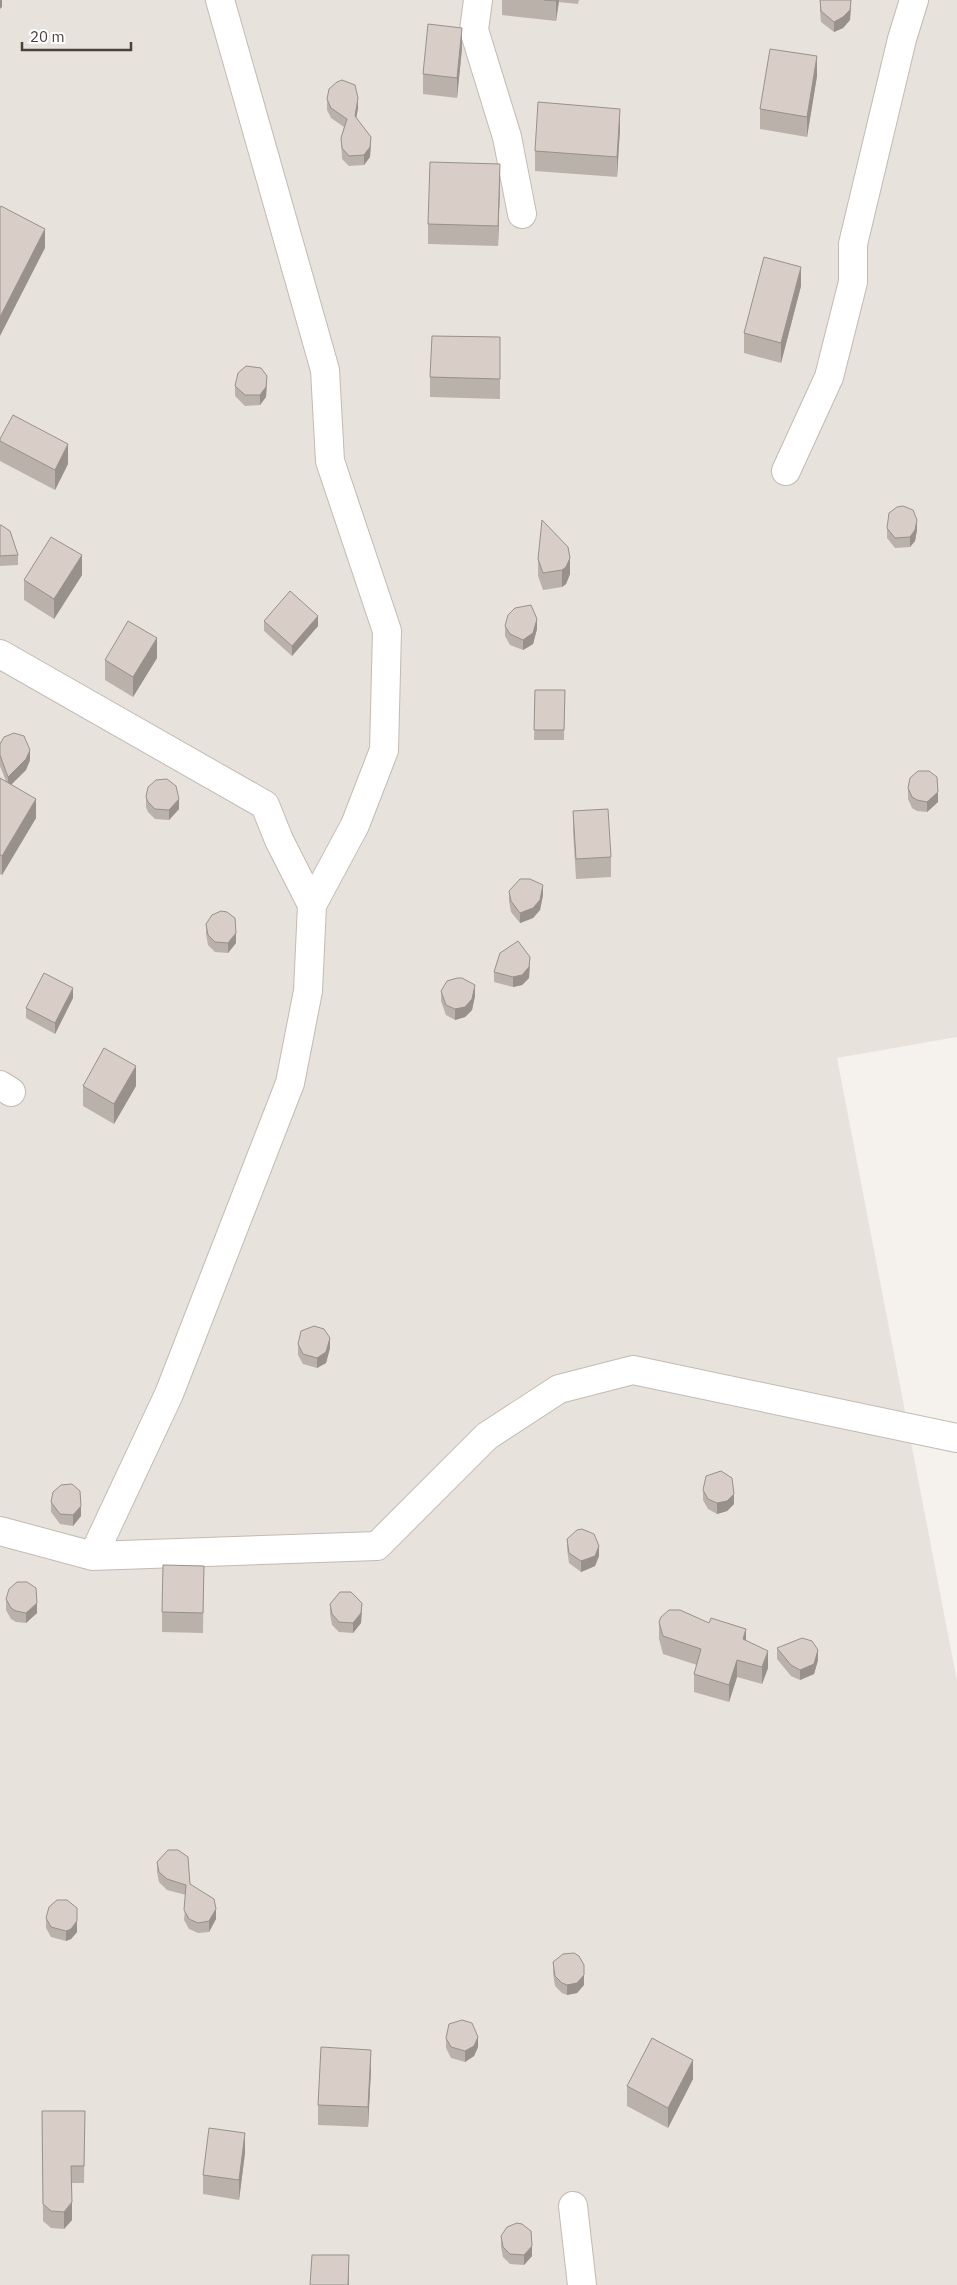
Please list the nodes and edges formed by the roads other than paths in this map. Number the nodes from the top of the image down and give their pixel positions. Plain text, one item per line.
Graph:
1 (220, 0) edge
2 (478, 0) edge
3 (914, 0) edge
4 (522, 214) dead end
5 (786, 471) dead end
6 (0, 654) edge
7 (312, 905) junction
8 (957, 1438) edge
9 (0, 1531) edge
10 (93, 1556) junction
11 (573, 2206) dead end
12 (582, 2285) edge

1 - 7 street
2 - 4 street
3 - 5 street
6 - 7 street
7 - 10 street
8 - 10 street
9 - 10 street
11 - 12 street

